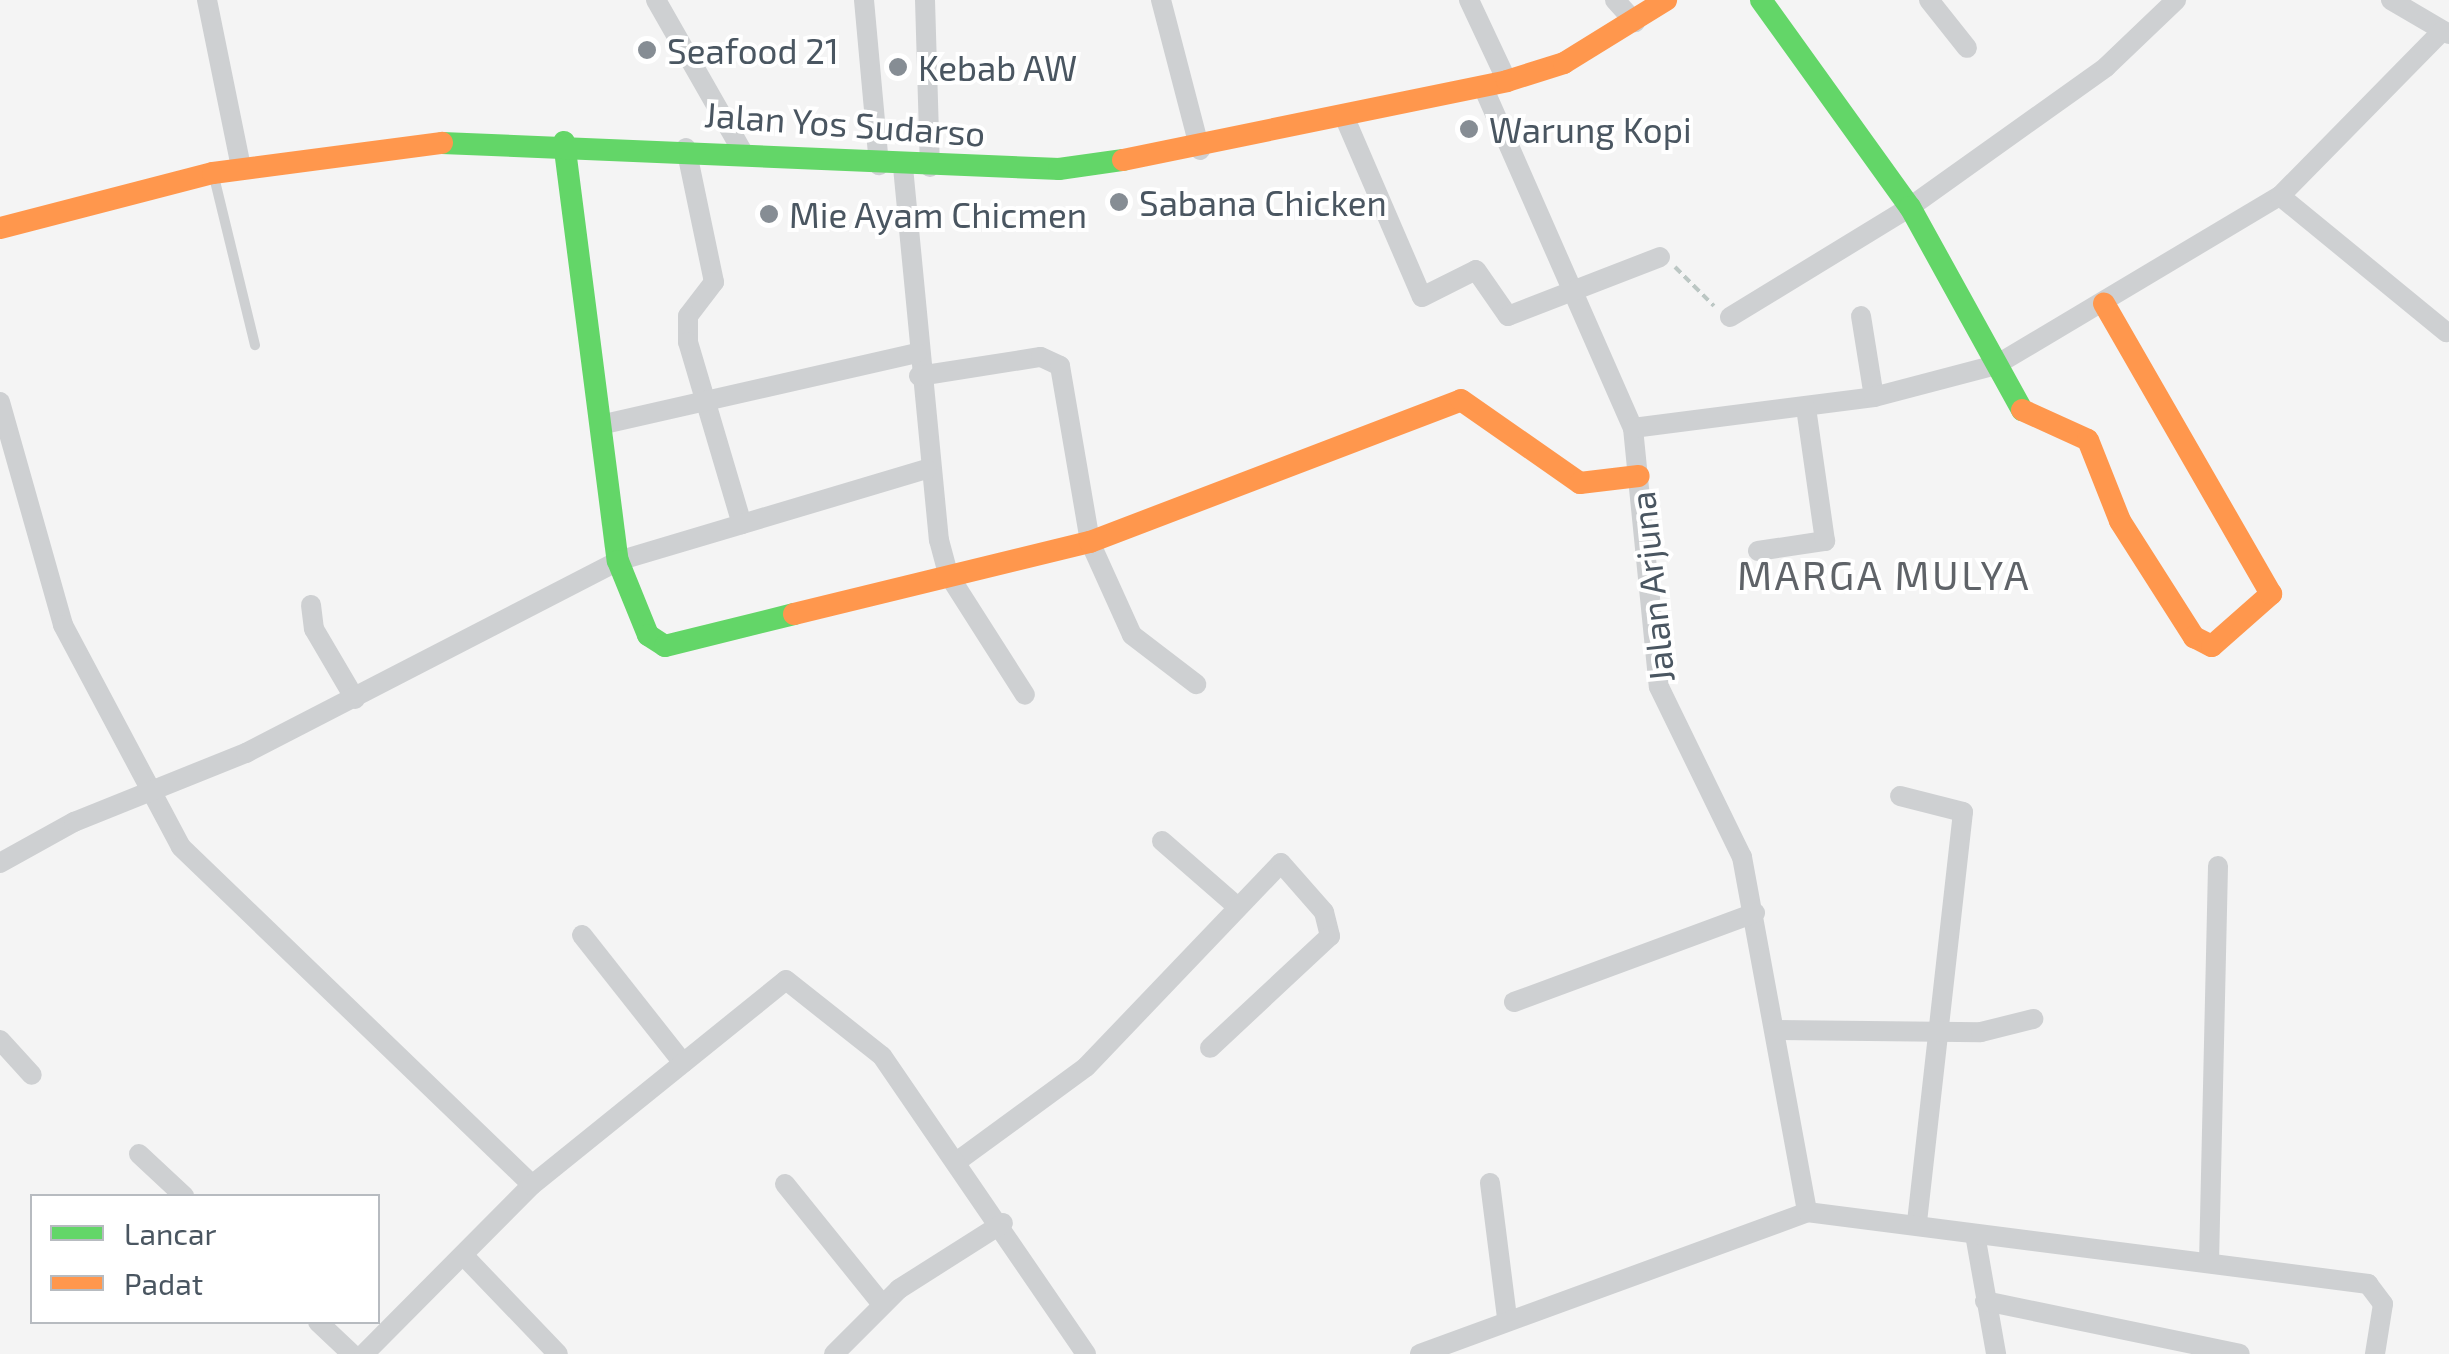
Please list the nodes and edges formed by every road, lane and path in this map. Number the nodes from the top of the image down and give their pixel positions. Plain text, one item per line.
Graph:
1 (207, 0) edge
2 (656, 0) edge
3 (864, 0) edge
4 (925, 0) edge
5 (1161, 0) edge
6 (1470, 0) edge
7 (1615, 0) edge
8 (1666, 0) edge
9 (1760, 0) edge
10 (1928, 0) edge
11 (2176, 0) edge
12 (2391, 0) edge
13 (1635, 22) junction
14 (2445, 33) edge
15 (1967, 48) dead end
16 (1507, 81) junction
17 (1484, 89) junction
18 (1347, 123) junction
19 (564, 142) junction
20 (686, 148) junction
21 (1200, 150) junction
22 (742, 151) junction
23 (879, 165) junction
24 (242, 167) junction
25 (903, 167) junction
26 (930, 167) junction
27 (213, 173) junction
28 (2280, 196) junction
29 (1910, 207) junction
30 (0, 228) edge
31 (1660, 257) joint
32 (1573, 292) junction
33 (2104, 304) junction
34 (1861, 316) dead end
35 (1730, 317) joint
36 (2446, 332) dead end
37 (255, 345) dead end
38 (917, 354) junction
39 (1996, 365) junction
40 (919, 376) junction
41 (1874, 396) junction
42 (700, 401) junction
43 (0, 402) edge
44 (1806, 408) junction
45 (600, 425) junction
46 (1633, 428) junction
47 (927, 469) junction
48 (1639, 476) junction
49 (742, 524) junction
50 (1090, 542) junction
51 (1758, 551) dead end
52 (618, 560) junction
53 (948, 574) junction
54 (311, 605) dead end
55 (1196, 684) dead end
56 (1024, 694) dead end
57 (355, 699) junction
58 (150, 791) junction
59 (1900, 796) dead end
60 (1162, 841) dead end
61 (0, 863) edge
62 (2218, 866) dead end
63 (1234, 903) junction
64 (1755, 913) junction
65 (582, 935) dead end
66 (1514, 1002) dead end
67 (2033, 1019) dead end
68 (1777, 1030) junction
69 (1933, 1033) junction
70 (0, 1040) edge
71 (1210, 1048) dead end
72 (684, 1064) junction
73 (32, 1075) dead end
74 (139, 1154) dead end
75 (959, 1160) junction
76 (785, 1184) dead end
77 (1490, 1184) dead end
78 (532, 1185) junction
79 (182, 1194) edge
80 (1806, 1212) junction
81 (1003, 1223) junction
82 (1917, 1224) junction
83 (1976, 1240) junction
84 (463, 1254) junction
85 (2209, 1263) junction
86 (1985, 1301) junction
87 (882, 1304) junction
88 (1507, 1317) junction
89 (320, 1324) edge
90 (1430, 1351) edge
91 (352, 1354) edge
92 (364, 1354) edge
93 (558, 1354) edge
94 (834, 1354) edge
95 (1086, 1354) edge
96 (1996, 1354) edge
97 (2240, 1354) edge
98 (2375, 1354) edge

1 - 24 street
2 - 22 street
3 - 23 street
4 - 26 street
5 - 21 street
6 - 16 street
7 - 13 street
8 - 13 main road, Jalan Yos Sudarso
9 - 29 main road
10 - 15 street
11 - 29 street
12 - 14 street
13 - 16 main road, Jalan Yos Sudarso
14 - 28 street
16 - 17 main road, Jalan Yos Sudarso
17 - 18 main road, Jalan Yos Sudarso
17 - 32 street, Jalan Arjuna
18 - 21 main road, Jalan Yos Sudarso
18 - 32 street
19 - 20 main road, Jalan Yos Sudarso
19 - 24 main road, Jalan Yos Sudarso
19 - 45 main road
20 - 22 main road, Jalan Yos Sudarso
20 - 42 street
21 - 26 main road, Jalan Yos Sudarso
22 - 23 main road, Jalan Yos Sudarso
23 - 25 main road, Jalan Yos Sudarso
24 - 27 main road, Jalan Yos Sudarso
25 - 26 main road, Jalan Yos Sudarso
25 - 38 street
27 - 30 main road, Jalan Yos Sudarso
27 - 37 lane
28 - 33 street
28 - 36 street
29 - 35 street
29 - 39 main road
31 - 32 street
31 - 35 path
32 - 46 street, Jalan Arjuna
33 - 39 street
33 - 39 main road
34 - 41 street
38 - 40 street
38 - 42 street
39 - 41 street
40 - 47 street
40 - 50 street
41 - 44 street
42 - 45 street
42 - 49 street
43 - 58 street
44 - 46 street
44 - 51 street
45 - 52 main road
46 - 48 street, Jalan Arjuna
47 - 49 street
47 - 53 street
48 - 50 main road
48 - 64 street, Jalan Arjuna
49 - 52 street
50 - 53 main road
50 - 55 street
52 - 53 main road
52 - 57 street
53 - 56 street
54 - 57 street
57 - 58 street
58 - 61 street
58 - 78 street
59 - 69 street
60 - 63 street
62 - 85 street
63 - 71 street
63 - 75 street
64 - 66 street
64 - 68 street, Jalan Arjuna
65 - 72 street
67 - 69 street
68 - 69 street
68 - 80 street, Jalan Arjuna
69 - 82 street
70 - 73 street
72 - 75 street
72 - 78 street
74 - 79 street
75 - 81 street
76 - 87 street
77 - 88 street
78 - 84 street
80 - 82 street
80 - 88 street
81 - 87 street
81 - 95 street
82 - 83 street
83 - 85 street
83 - 86 street
84 - 92 street
84 - 93 street
85 - 98 street
86 - 96 street
86 - 97 street
87 - 94 street
88 - 90 street
89 - 91 street

